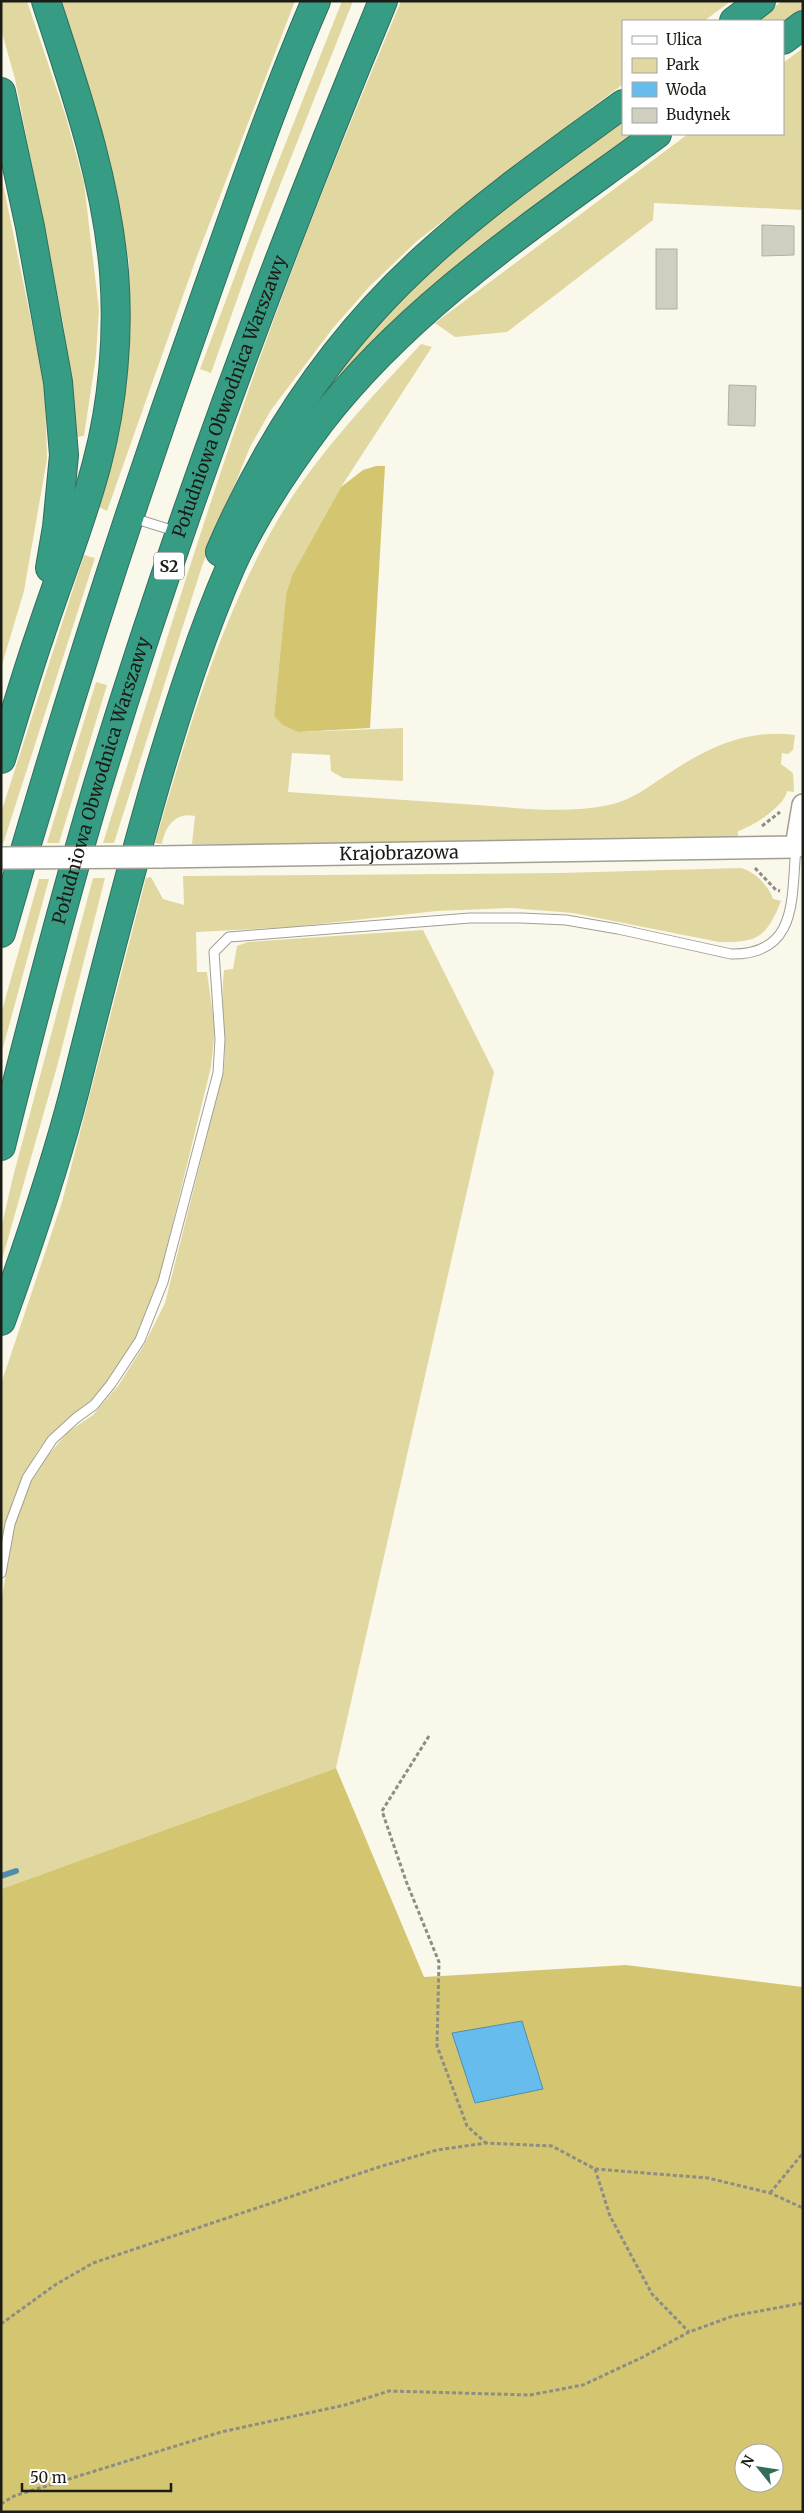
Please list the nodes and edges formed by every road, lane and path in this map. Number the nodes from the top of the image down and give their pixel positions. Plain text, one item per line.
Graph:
1 (46, 1) edge
2 (316, 1) edge
3 (383, 1) edge
4 (761, 1) edge
5 (735, 20) edge
6 (803, 25) edge
7 (784, 39) edge
8 (1, 92) edge
9 (622, 105) edge
10 (656, 135) edge
11 (128, 516) junction
12 (180, 532) junction
13 (39, 636) junction
14 (1, 759) edge
15 (151, 801) junction
16 (793, 808) edge
17 (755, 832) dead end
18 (796, 847) junction
19 (1, 858) edge
20 (1, 933) edge
21 (1, 1146) edge
22 (1, 1321) edge
23 (1, 1573) edge
24 (429, 1736) dead end
25 (486, 2143) junction
26 (803, 2153) edge
27 (595, 2170) junction
28 (770, 2193) junction
29 (803, 2208) edge
30 (803, 2302) edge
31 (1, 2324) edge
32 (689, 2332) junction
33 (1, 2504) edge

1 - 13 highway
2 - 11 highway
3 - 12 highway, Południowa Obwodnica Warszawy / S2
4 - 5 highway
6 - 7 highway
8 - 13 highway
9 - 15 highway
10 - 15 highway
11 - 12 lane
11 - 20 highway
12 - 21 highway, Południowa Obwodnica Warszawy / S2
13 - 14 highway
15 - 22 highway
16 - 17 path
16 - 18 street
18 - 19 street, Krajobrazowa, bridge
18 - 23 lane
24 - 25 path
25 - 27 path
25 - 31 path
26 - 28 path
27 - 28 path
27 - 32 path
28 - 29 path
30 - 32 path
32 - 33 path

